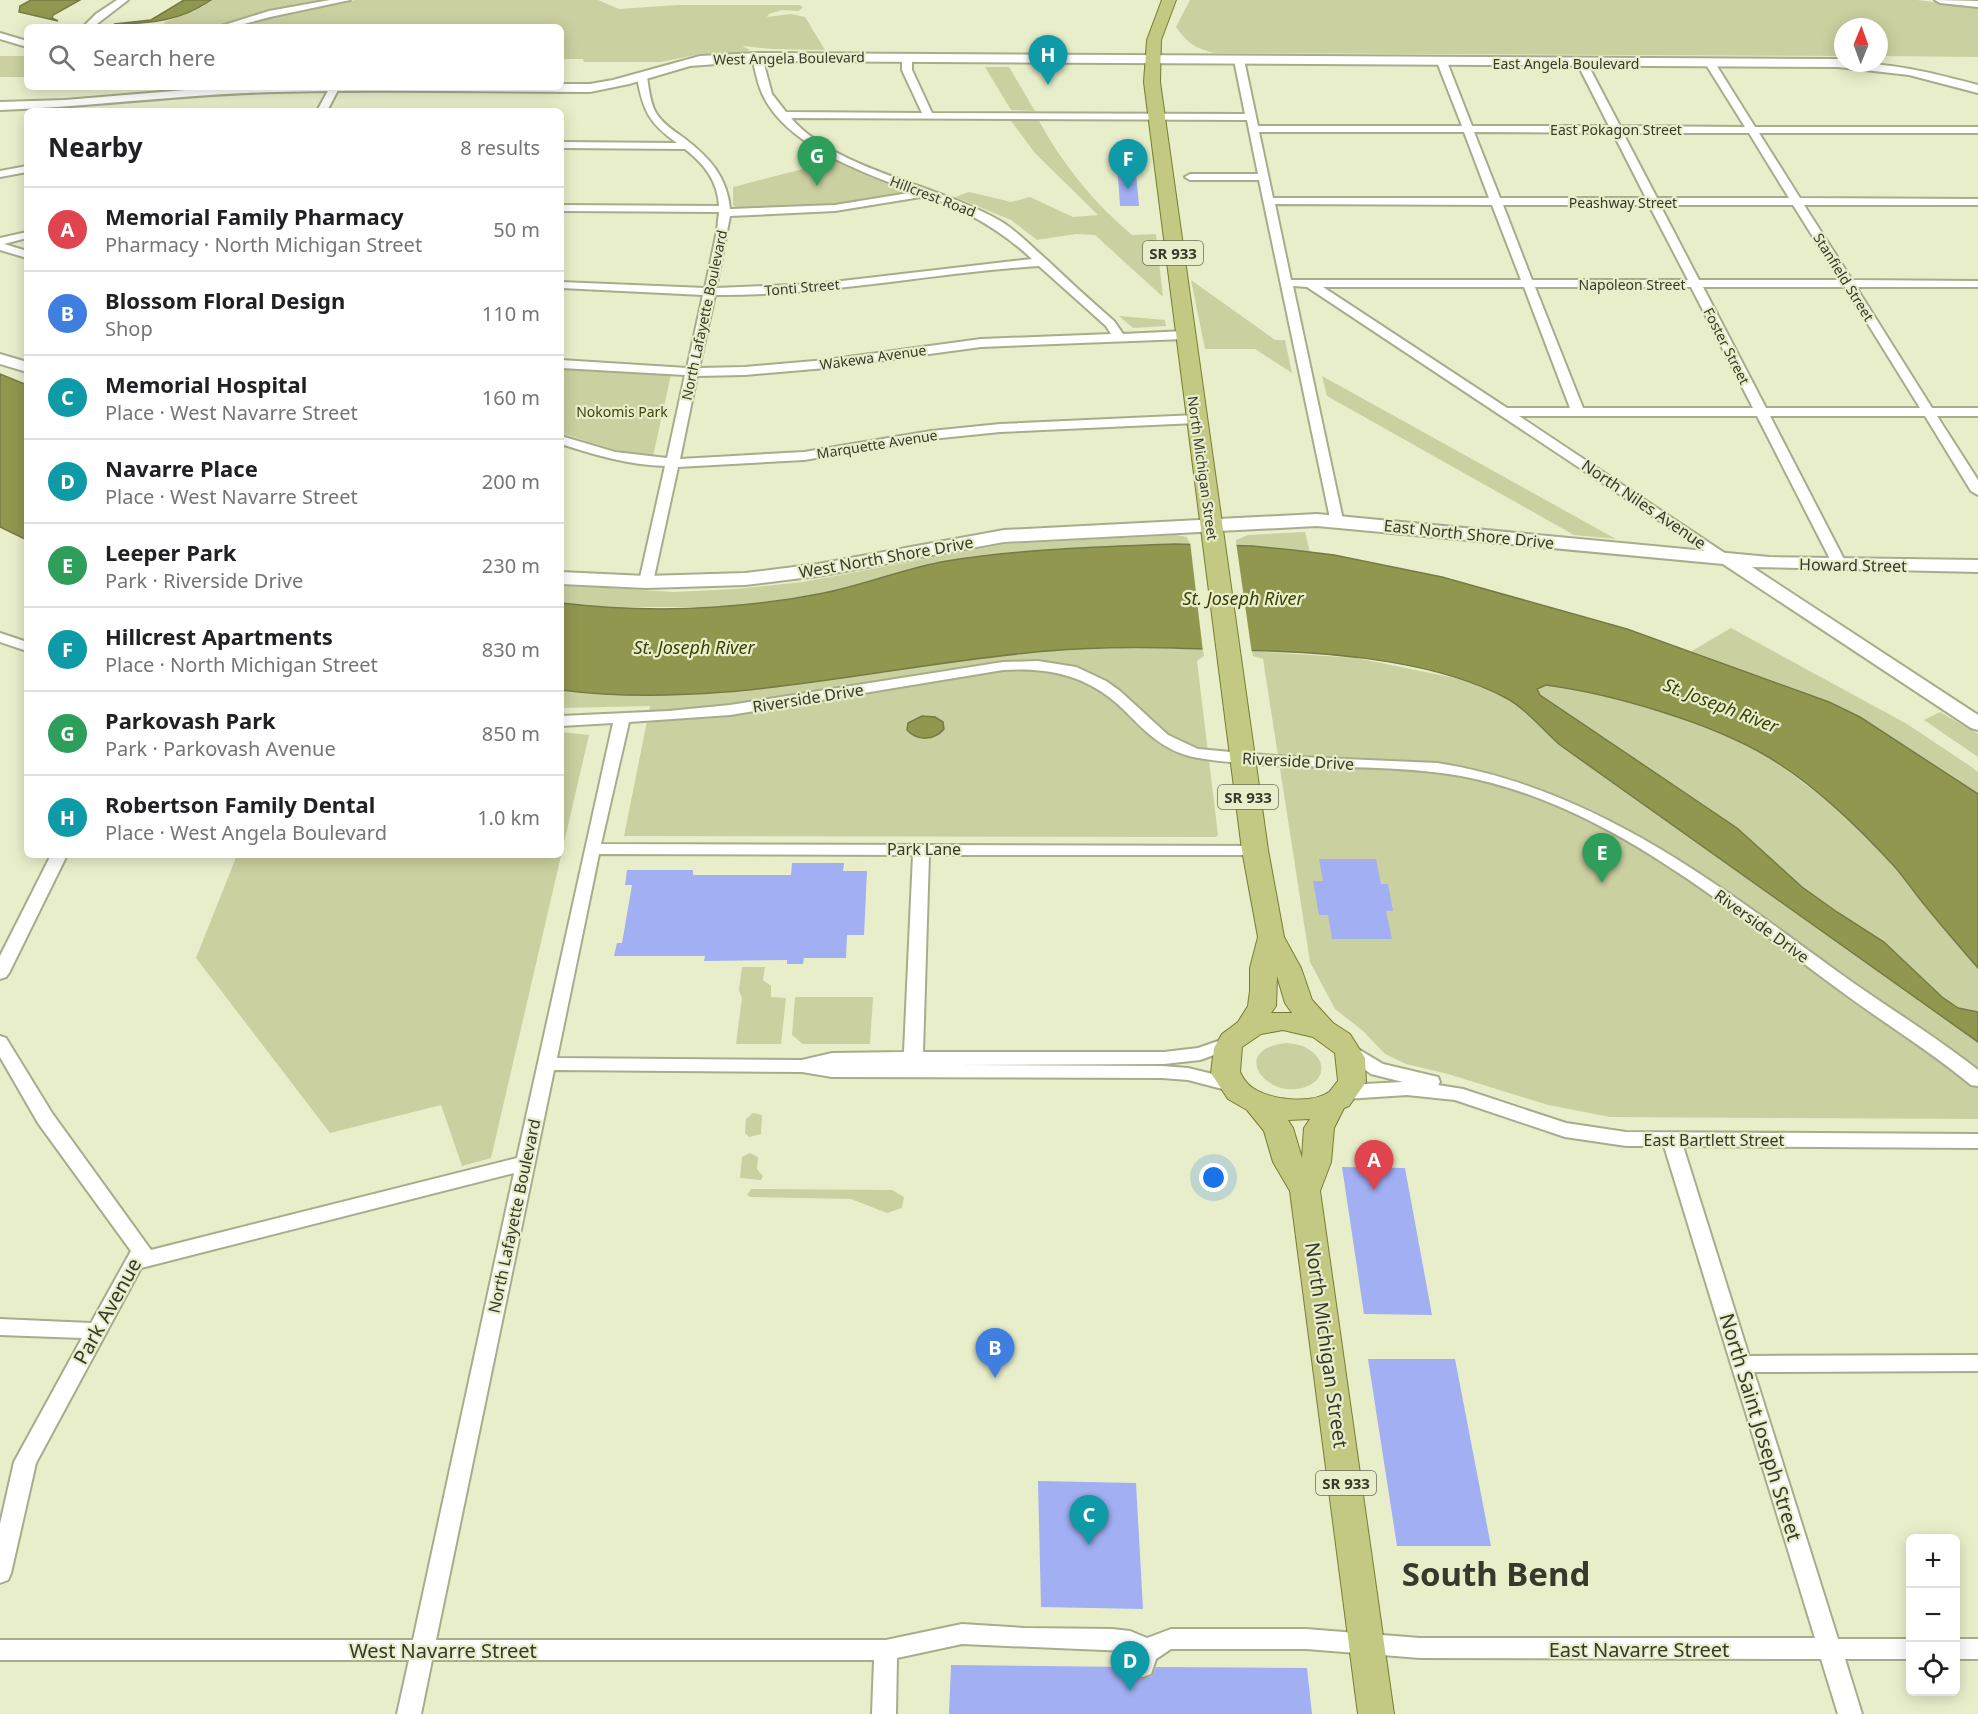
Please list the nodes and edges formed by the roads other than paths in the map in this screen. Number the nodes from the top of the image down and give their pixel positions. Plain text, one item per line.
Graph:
1 (123, 0) edge
2 (345, 0) edge
3 (1169, 0) edge
4 (1940, 0) edge
5 (1978, 4) edge
6 (91, 24) edge
7 (234, 24) edge
8 (0, 36) edge
9 (24, 43) edge
10 (757, 57) junction
11 (907, 57) junction
12 (1150, 60) junction
13 (1239, 60) junction
14 (1442, 62) junction
15 (1582, 63) junction
16 (1710, 63) junction
17 (642, 77) junction
18 (564, 89) edge
19 (1978, 89) edge
20 (241, 90) edge
21 (333, 90) edge
22 (0, 106) edge
23 (324, 108) edge
24 (783, 115) junction
25 (929, 116) junction
26 (1156, 117) junction
27 (1252, 117) junction
28 (1254, 129) junction
29 (1467, 129) junction
30 (1616, 129) junction
31 (1752, 129) junction
32 (1978, 130) edge
33 (564, 145) edge
34 (687, 146) junction
35 (24, 170) edge
36 (0, 174) edge
37 (1190, 177) dead end
38 (1264, 177) junction
39 (927, 193) junction
40 (1269, 201) junction
41 (1496, 201) junction
42 (1653, 202) junction
43 (1797, 202) junction
44 (1978, 202) edge
45 (564, 208) edge
46 (725, 211) junction
47 (24, 236) edge
48 (0, 241) edge
49 (0, 246) edge
50 (24, 254) edge
51 (1041, 262) junction
52 (1287, 283) junction
53 (1310, 283) junction
54 (1529, 284) junction
55 (1696, 284) junction
56 (1849, 284) junction
57 (1978, 284) edge
58 (564, 285) edge
59 (710, 291) junction
60 (1184, 335) junction
61 (1118, 336) junction
62 (0, 359) edge
63 (564, 364) edge
64 (24, 366) edge
65 (693, 372) junction
66 (1761, 411) junction
67 (1506, 412) junction
68 (1578, 412) junction
69 (1928, 412) junction
70 (1978, 412) edge
71 (1196, 419) junction
72 (564, 441) edge
73 (672, 463) junction
74 (1978, 491) edge
75 (1336, 520) junction
76 (1211, 532) junction
77 (1728, 560) junction
78 (1840, 565) junction
79 (1978, 566) edge
80 (564, 578) edge
81 (646, 582) junction
82 (0, 637) edge
83 (24, 646) edge
84 (622, 719) junction
85 (564, 721) edge
86 (1978, 724) edge
87 (1243, 758) junction
88 (592, 849) junction
89 (921, 849) junction
90 (1255, 850) junction
91 (58, 858) edge
92 (1270, 937) junction
93 (0, 973) edge
94 (1322, 1029) junction
95 (1240, 1035) junction
96 (0, 1042) edge
97 (1348, 1049) junction
98 (547, 1064) junction
99 (7, 1065) edge
100 (913, 1065) junction
101 (1978, 1080) edge
102 (1234, 1086) junction
103 (1456, 1094) junction
104 (1339, 1098) junction
105 (1259, 1105) junction
106 (1672, 1141) junction
107 (1978, 1141) edge
108 (526, 1163) junction
109 (1305, 1191) junction
110 (134, 1262) junction
111 (0, 1327) edge
112 (96, 1330) junction
113 (1978, 1363) edge
114 (1742, 1364) junction
115 (0, 1573) edge
116 (1368, 1644) junction
117 (1830, 1649) junction
118 (1906, 1649) edge
119 (1960, 1649) edge
120 (1978, 1649) edge
121 (0, 1650) edge
122 (422, 1650) junction
123 (886, 1650) junction
124 (409, 1714) edge
125 (884, 1714) edge
126 (1376, 1714) edge
127 (1850, 1714) edge

1 - 6 street
2 - 7 street
3 - 12 main road, North Michigan Street / SR 933
4 - 5 street
8 - 9 street
10 - 11 street, West Angela Boulevard
10 - 17 street, West Angela Boulevard
10 - 24 street, Hillcrest Road
11 - 12 street, West Angela Boulevard
11 - 25 street
12 - 13 street, East Angela Boulevard
12 - 26 main road, North Michigan Street / SR 933
13 - 14 street, East Angela Boulevard
13 - 27 street
14 - 15 street, East Angela Boulevard
14 - 29 street
15 - 16 street, East Angela Boulevard
15 - 30 street, Foster Street
16 - 19 street, East Angela Boulevard
16 - 31 street, Stanfield Street
17 - 18 street, West Angela Boulevard
17 - 34 street, North Lafayette Boulevard
20 - 22 street, West Angela Boulevard
21 - 23 street
24 - 25 street
24 - 39 street, Hillcrest Road
25 - 26 street
26 - 27 street
26 - 60 main road, North Michigan Street / SR 933
27 - 28 street
28 - 29 street, East Pokagon Street
28 - 38 street
29 - 30 street, East Pokagon Street
29 - 41 street
30 - 31 street, East Pokagon Street
30 - 42 street, Foster Street
31 - 32 street, East Pokagon Street
31 - 43 street, Stanfield Street
33 - 34 street
34 - 46 street, North Lafayette Boulevard
35 - 36 street
37 - 38 street
38 - 40 street
39 - 46 street
39 - 51 street, Hillcrest Road
40 - 41 street, Peashway Street
40 - 52 street
41 - 42 street, Peashway Street
41 - 54 street
42 - 43 street, Peashway Street
42 - 55 street, Foster Street
43 - 44 street, Peashway Street
43 - 56 street, Stanfield Street
45 - 46 street
46 - 59 street, North Lafayette Boulevard
47 - 48 street
49 - 50 street
51 - 59 street, Tonti Street
51 - 61 street, Hillcrest Road
52 - 53 street, Napoleon Street
52 - 75 street
53 - 54 street, Napoleon Street
53 - 67 street, North Niles Avenue
54 - 55 street, Napoleon Street
54 - 68 street
55 - 56 street, Napoleon Street
55 - 66 street, Foster Street
56 - 57 street, Napoleon Street
56 - 69 street, Stanfield Street
58 - 59 street, Tonti Street
59 - 65 street, North Lafayette Boulevard
60 - 61 street, Wakewa Avenue
60 - 71 main road, North Michigan Street / SR 933
61 - 65 street, Wakewa Avenue
62 - 64 street
63 - 65 street, Wakewa Avenue
65 - 73 street, North Lafayette Boulevard
66 - 68 street
66 - 69 street
66 - 78 street, Foster Street
67 - 68 street
67 - 77 street, North Niles Avenue
69 - 70 street
69 - 74 street, Stanfield Street
71 - 73 street, Marquette Avenue
71 - 76 main road, North Michigan Street / SR 933
72 - 73 street, Marquette Avenue
73 - 81 street, North Lafayette Boulevard
75 - 76 street, East North Shore Drive
75 - 77 street, East North Shore Drive
76 - 81 street, West North Shore Drive
76 - 87 main road, North Michigan Street / SR 933
77 - 78 street, Howard Street
77 - 86 street, North Niles Avenue
78 - 79 street, Howard Street
80 - 81 street, West North Shore Drive
82 - 83 street
84 - 85 street, Riverside Drive
84 - 87 street, Riverside Drive
84 - 88 street, North Lafayette Boulevard
87 - 90 main road, North Michigan Street / SR 933
87 - 101 street, Riverside Drive
88 - 89 street, Park Lane
88 - 98 street, North Lafayette Boulevard
89 - 90 street, Park Lane
89 - 100 street
90 - 92 main road, North Michigan Street / SR 933
91 - 93 street
92 - 94 main road, North Michigan Street / SR 933
92 - 95 main road, North Michigan Street / SR 933
94 - 95 main road
94 - 97 main road, SR 933
95 - 100 street
95 - 102 main road, SR 933
96 - 99 street, Park Avenue
97 - 103 street, East Bartlett Street
97 - 104 main road, SR 933
98 - 100 street
98 - 108 street, North Lafayette Boulevard
99 - 110 street, Park Avenue
100 - 102 street
102 - 105 main road, SR 933
103 - 104 street, East Bartlett Street
103 - 106 street, East Bartlett Street
104 - 105 main road
104 - 109 main road, North Michigan Street / SR 933
105 - 109 main road, North Michigan Street / SR 933
106 - 107 street, East Bartlett Street
106 - 114 street, North Saint Joseph Street
108 - 110 street
108 - 122 street, North Lafayette Boulevard
109 - 116 main road, North Michigan Street / SR 933
110 - 112 street, Park Avenue
111 - 112 street
112 - 115 street, Park Avenue
113 - 114 street
114 - 117 street, North Saint Joseph Street
116 - 117 street, East Navarre Street
116 - 123 street, West Navarre Street
116 - 126 main road, North Michigan Street / SR 933
117 - 118 street, East Navarre Street
117 - 127 street, North Saint Joseph Street
119 - 120 street
121 - 122 street, West Navarre Street
122 - 123 street, West Navarre Street
122 - 124 street, North Lafayette Boulevard
123 - 125 street

